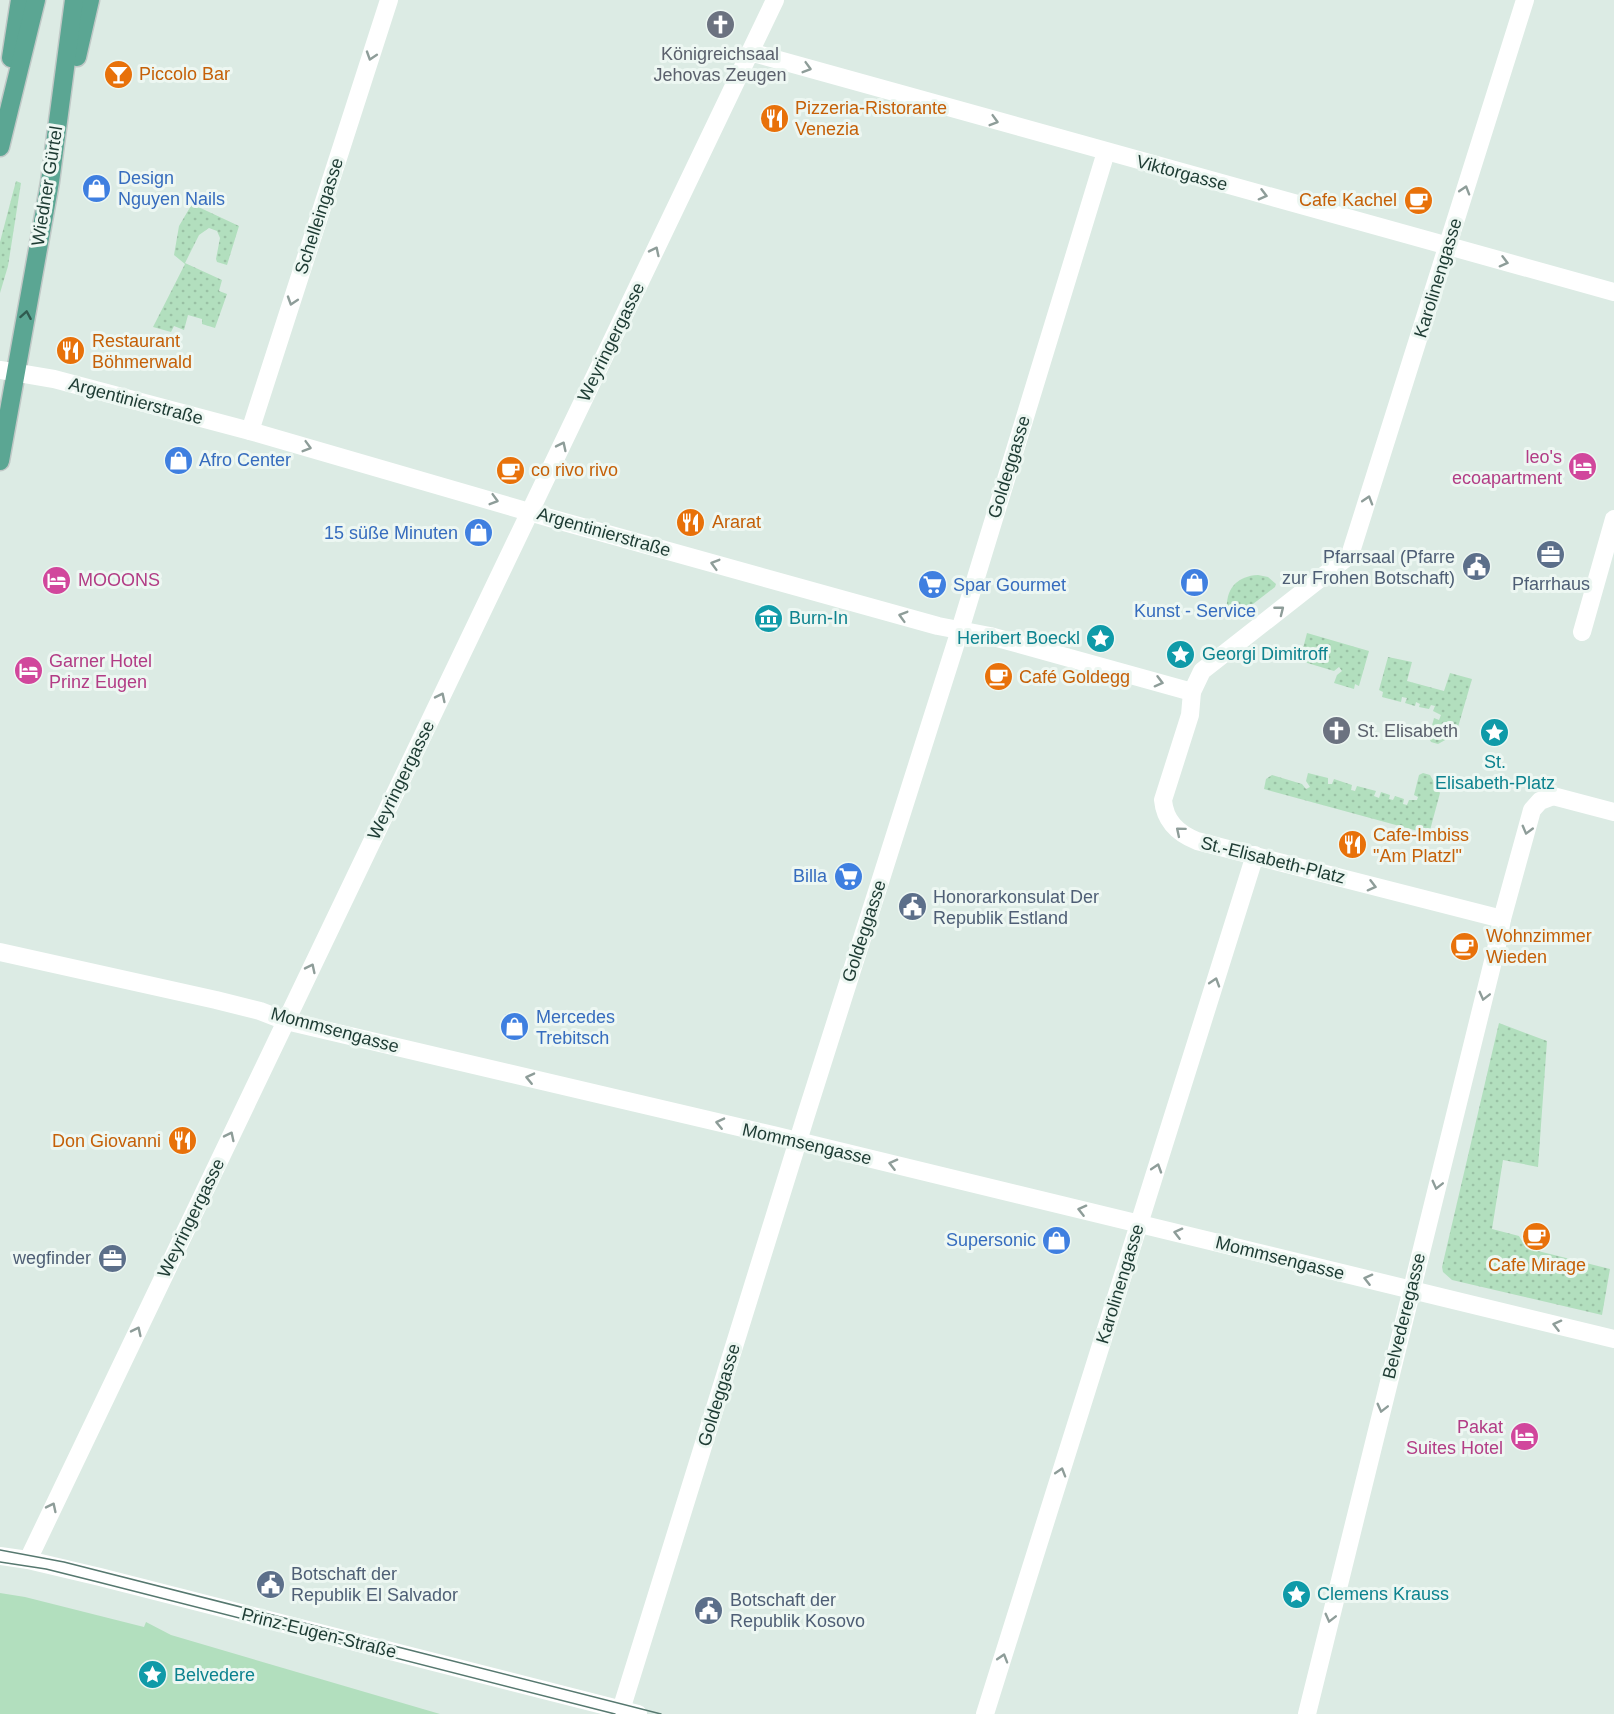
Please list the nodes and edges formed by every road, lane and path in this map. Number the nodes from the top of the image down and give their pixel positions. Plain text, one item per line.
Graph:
1 (20, 0) edge
2 (36, 0) edge
3 (74, 0) edge
4 (90, 0) edge
5 (389, 0) edge
6 (775, 0) edge
7 (1525, 0) edge
8 (750, 52) junction
9 (0, 132) edge
10 (0, 147) edge
11 (1106, 152) junction
12 (50, 182) junction
13 (1447, 246) junction
14 (1614, 292) edge
15 (8, 371) edge
16 (250, 431) junction
17 (0, 461) edge
18 (531, 511) junction
19 (1614, 519) edge
20 (1350, 555) joint
21 (960, 630) junction
22 (1582, 632) dead end
23 (1192, 692) junction
24 (1614, 812) edge
25 (1255, 855) junction
26 (1502, 919) junction
27 (0, 952) edge
28 (286, 1021) junction
29 (798, 1141) junction
30 (1139, 1224) junction
31 (1411, 1290) junction
32 (1614, 1339) edge
33 (0, 1556) edge
34 (28, 1560) junction
35 (629, 1712) edge
36 (985, 1714) edge
37 (1307, 1714) edge

1 - 9 main road
2 - 10 main road
3 - 12 main road, Wiedner Gürtel
4 - 12 main road
5 -> 16 street, Schelleingasse
6 - 8 street, Weyringergasse
13 -> 7 street, Karolinengasse
8 -> 11 street, Viktorgasse
18 -> 8 street, Weyringergasse
11 -> 13 street, Viktorgasse
11 - 21 street, Goldeggasse
15 -> 12 main road, Wiedner Gürtel
13 -> 14 street, Viktorgasse
20 -> 13 street, Karolinengasse
15 - 16 street, Argentinierstraße
15 - 17 main road, Wiedner Gürtel
16 -> 18 street, Argentinierstraße
21 -> 18 street, Argentinierstraße
28 -> 18 street, Weyringergasse
19 - 22 street
23 -> 20 street, St.-Elisabeth-Platz
21 -> 23 street, Argentinierstraße
21 - 29 street, Goldeggasse
25 -> 23 street, St.-Elisabeth-Platz
24 -> 26 street
25 -> 26 street, St.-Elisabeth-Platz
30 -> 25 street, Karolinengasse
26 -> 31 street, Belvederegasse
27 - 28 street, Mommsengasse
29 -> 28 street, Mommsengasse
34 -> 28 street, Weyringergasse
30 -> 29 street, Mommsengasse
29 - 35 street, Goldeggasse
31 -> 30 street, Mommsengasse
36 -> 30 street, Karolinengasse
32 -> 31 street, Mommsengasse
31 -> 37 street, Belvederegasse
33 - 34 street, Prinz-Eugen-Straße
34 - 35 street, Prinz-Eugen-Straße

